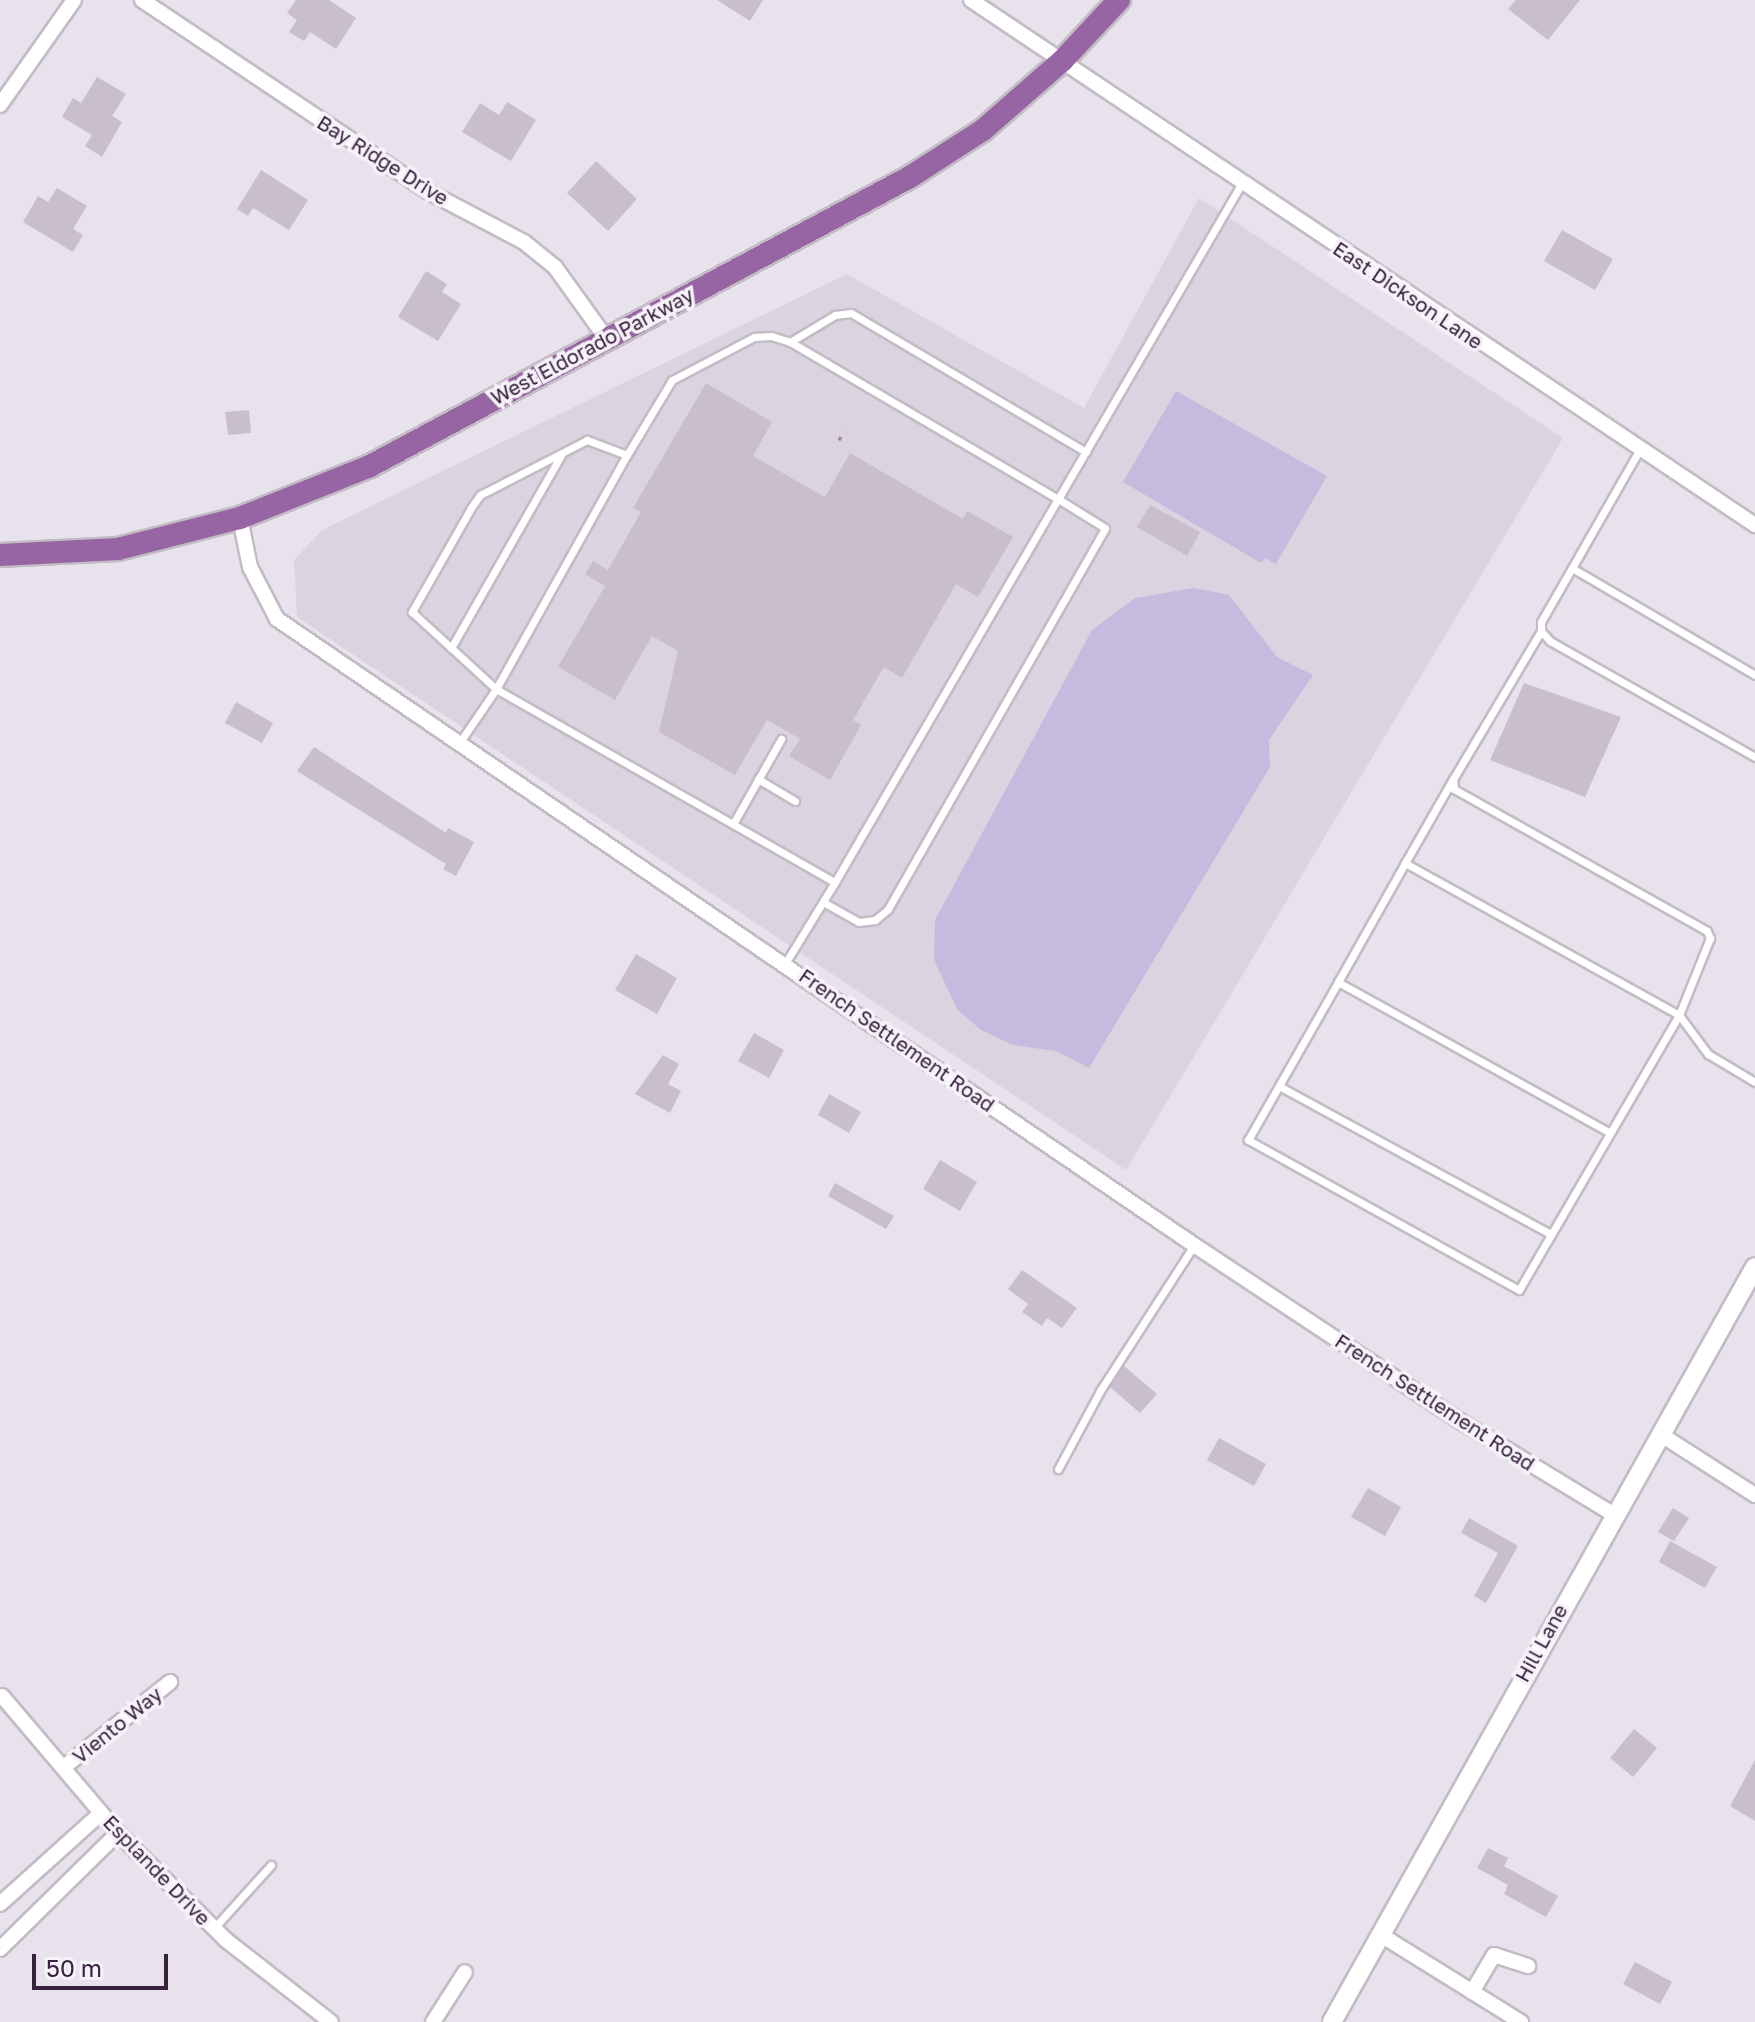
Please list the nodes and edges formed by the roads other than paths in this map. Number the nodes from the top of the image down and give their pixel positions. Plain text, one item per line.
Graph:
1 (74, 0) edge
2 (142, 0) edge
3 (971, 0) edge
4 (1119, 0) edge
5 (1063, 60) junction
6 (0, 105) edge
7 (1241, 185) junction
8 (606, 338) junction
9 (790, 342) junction
10 (1640, 449) junction
11 (1086, 452) junction
12 (562, 453) junction
13 (627, 455) junction
14 (1058, 499) junction
15 (240, 518) junction
16 (1755, 525) edge
17 (0, 555) edge
18 (1572, 568) junction
19 (1541, 631) junction
20 (451, 648) junction
21 (1755, 675) edge
22 (496, 689) junction
23 (781, 739) dead end
24 (460, 742) junction
25 (1755, 757) edge
26 (758, 779) junction
27 (1453, 779) junction
28 (795, 801) dead end
29 (733, 824) junction
30 (1405, 863) junction
31 (835, 882) junction
32 (823, 902) junction
33 (786, 962) junction
34 (1338, 982) junction
35 (1679, 1015) junction
36 (1755, 1082) edge
37 (1279, 1086) junction
38 (1610, 1133) junction
39 (1551, 1234) junction
40 (1194, 1245) junction
41 (1755, 1267) edge
42 (1660, 1434) junction
43 (1058, 1469) dead end
44 (1755, 1495) edge
45 (1613, 1514) junction
46 (170, 1682) dead end
47 (2, 1696) dead end
48 (64, 1767) junction
49 (101, 1813) junction
50 (118, 1833) junction
51 (59, 1853) junction
52 (271, 1865) dead end
53 (77, 1873) junction
54 (0, 1904) edge
55 (214, 1928) junction
56 (1381, 1935) junction
57 (1, 1946) edge
58 (1528, 1966) dead end
59 (465, 1972) dead end
60 (1472, 1992) junction
61 (331, 2022) edge
62 (433, 2022) edge
63 (1332, 2022) edge
64 (1521, 2022) edge

1 - 6 street
2 - 8 street, Bay Ridge Drive
3 - 5 street, East Dickson Lane
4 - 5 main road, West Eldorado Parkway
5 - 7 street, East Dickson Lane
5 - 8 main road, West Eldorado Parkway
7 - 10 street, East Dickson Lane
7 - 11 lane
8 - 15 main road, West Eldorado Parkway
9 - 11 lane
9 - 13 lane
9 - 14 lane
10 - 16 street, East Dickson Lane
10 - 18 lane
11 - 14 lane
12 - 13 lane
12 - 20 lane
12 - 20 lane
13 - 22 lane
14 - 31 lane
14 - 32 lane
15 - 17 main road, West Eldorado Parkway
15 - 24 street, French Settlement Road
18 - 19 lane
18 - 21 lane
19 - 25 lane
19 - 27 lane
20 - 22 lane
22 - 24 lane
22 - 29 lane
23 - 26 lane
24 - 33 street, French Settlement Road
26 - 28 lane
26 - 29 lane
27 - 30 lane
27 - 35 lane
29 - 31 lane
30 - 34 lane
30 - 35 lane
31 - 32 lane
32 - 33 lane
33 - 40 street, French Settlement Road
34 - 37 lane
34 - 38 lane
35 - 36 lane
35 - 38 lane
37 - 39 lane
37 - 39 lane
38 - 39 lane
40 - 43 lane
40 - 45 street, French Settlement Road
41 - 42 street, Hill Lane
42 - 44 street
42 - 45 street, Hill Lane
45 - 56 street, Hill Lane
46 - 48 street, Viento Way
47 - 48 street, Esplande Drive
48 - 49 street, Esplande Drive
49 - 50 street, Esplande Drive
49 - 51 street
50 - 53 street
50 - 55 street, Esplande Drive
51 - 53 street
51 - 54 street
52 - 55 lane
53 - 57 street
55 - 61 street, Esplande Drive
56 - 60 street
56 - 63 street, Hill Lane
58 - 60 street
59 - 62 street
60 - 64 street

